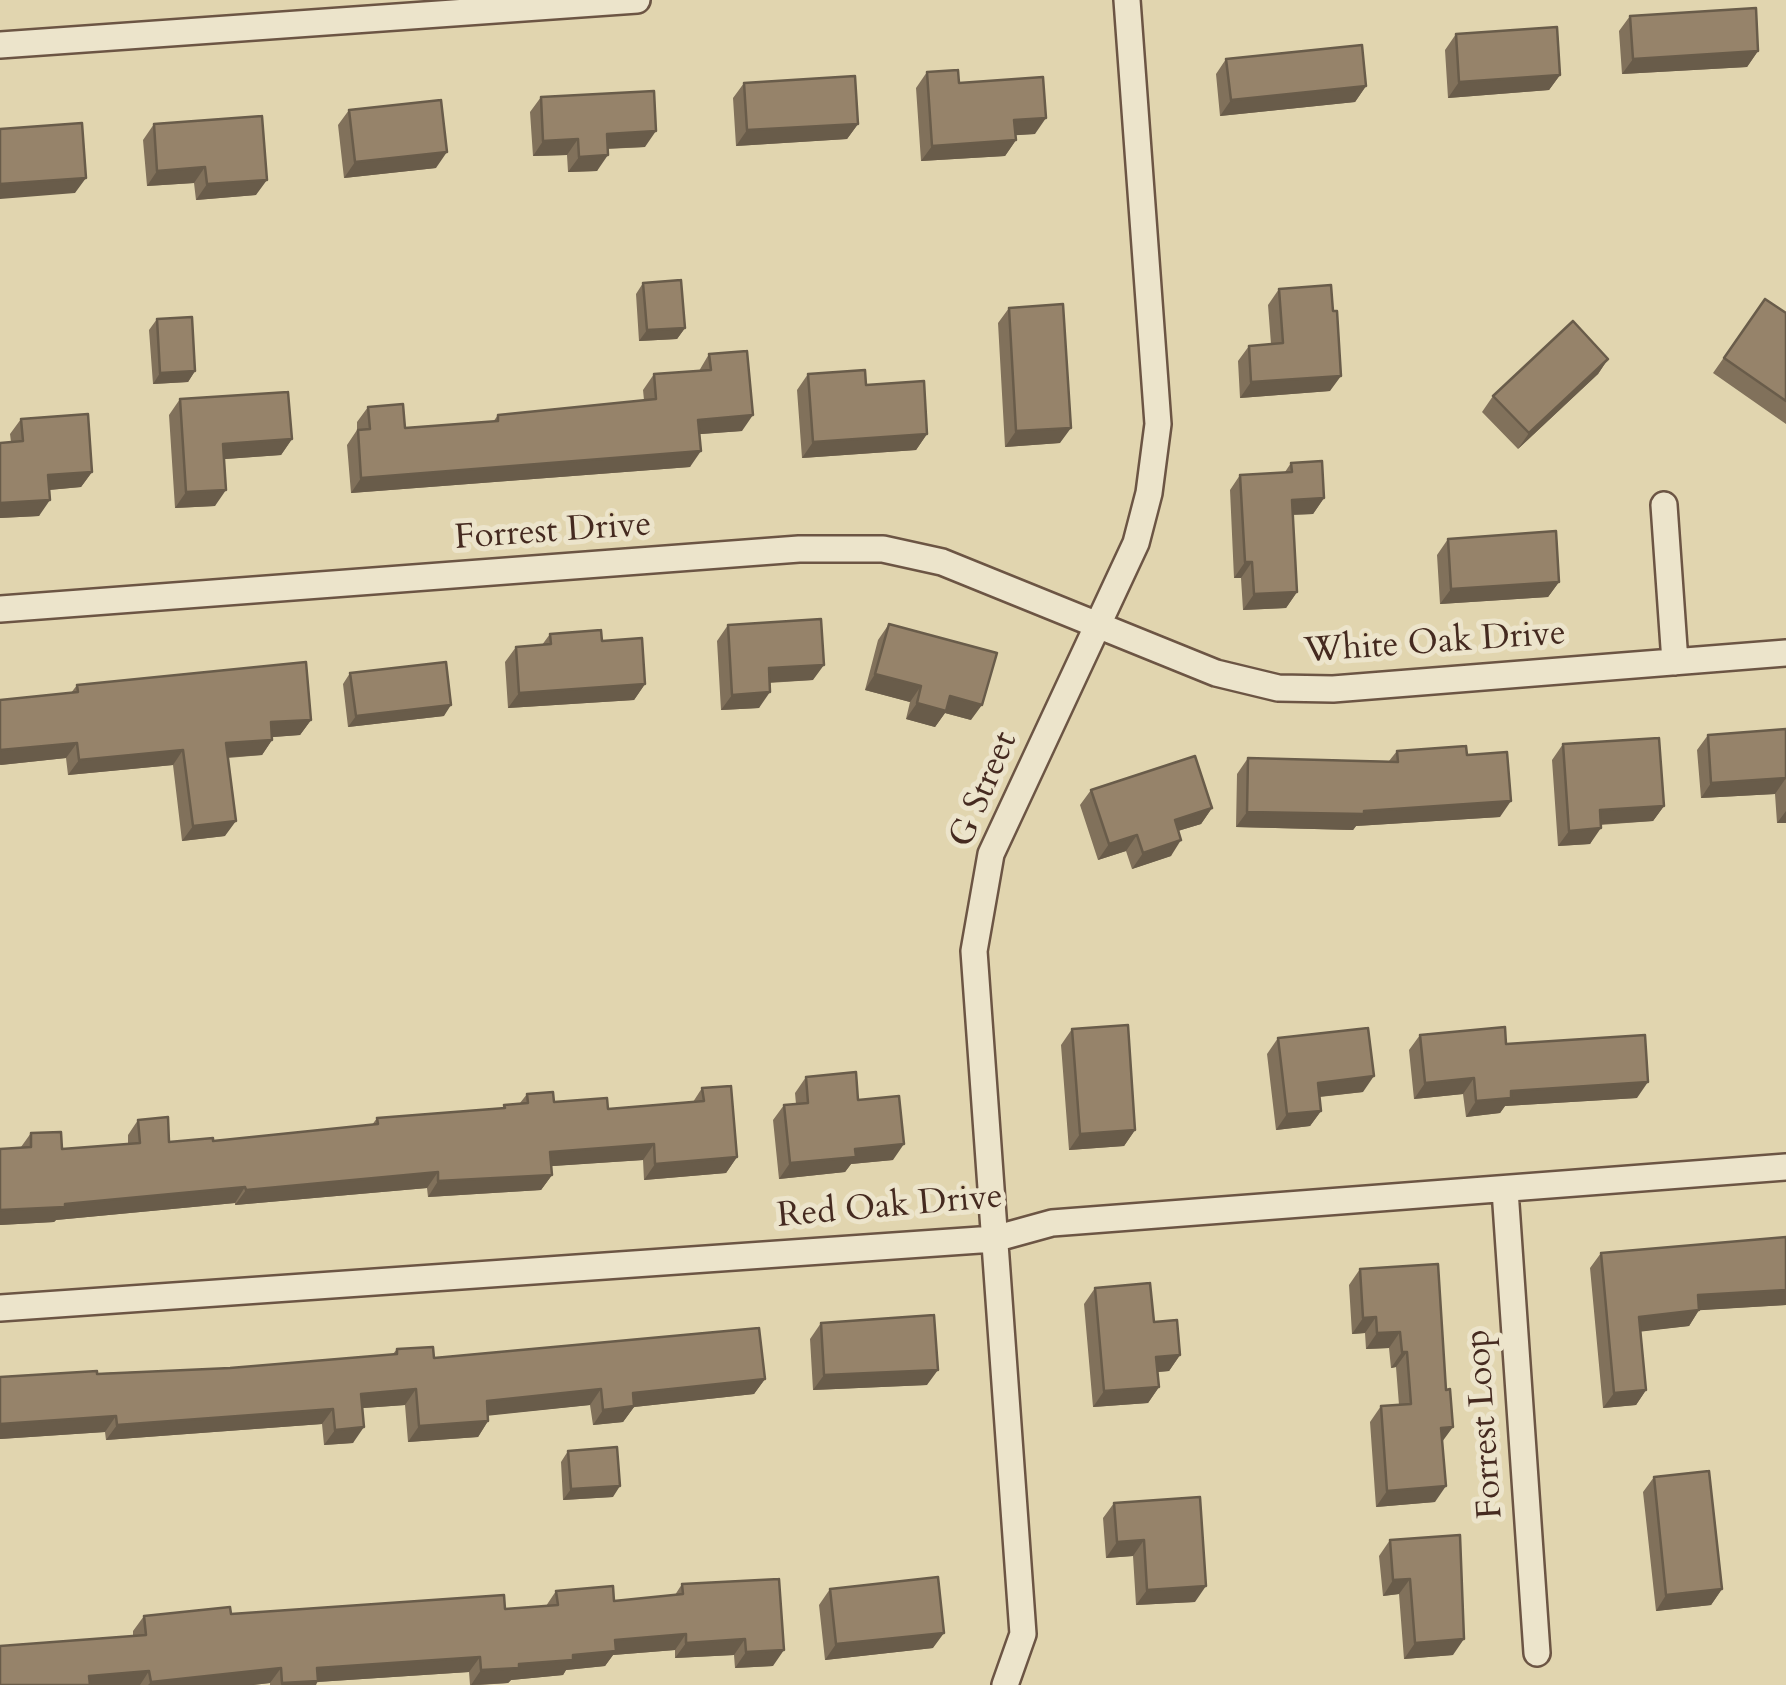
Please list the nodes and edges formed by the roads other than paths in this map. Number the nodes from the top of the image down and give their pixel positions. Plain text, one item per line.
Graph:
1 (637, 0) edge
2 (1127, 0) edge
3 (0, 45) edge
4 (1664, 505) dead end
5 (0, 610) edge
6 (1097, 628) junction
7 (1786, 653) edge
8 (1674, 662) junction
9 (1786, 1167) edge
10 (1505, 1190) junction
11 (994, 1240) junction
12 (0, 1308) edge
13 (1536, 1653) dead end
14 (1005, 1685) edge

1 - 3 street
2 - 6 street, G Street
4 - 8 street
5 - 6 street, Forrest Drive
6 - 8 street, White Oak Drive
6 - 11 street, G Street
7 - 8 street, White Oak Drive
9 - 10 street, Red Oak Drive
10 - 11 street, Red Oak Drive
10 - 13 street, Forrest Loop
11 - 12 street, Red Oak Drive
11 - 14 street, G Street

